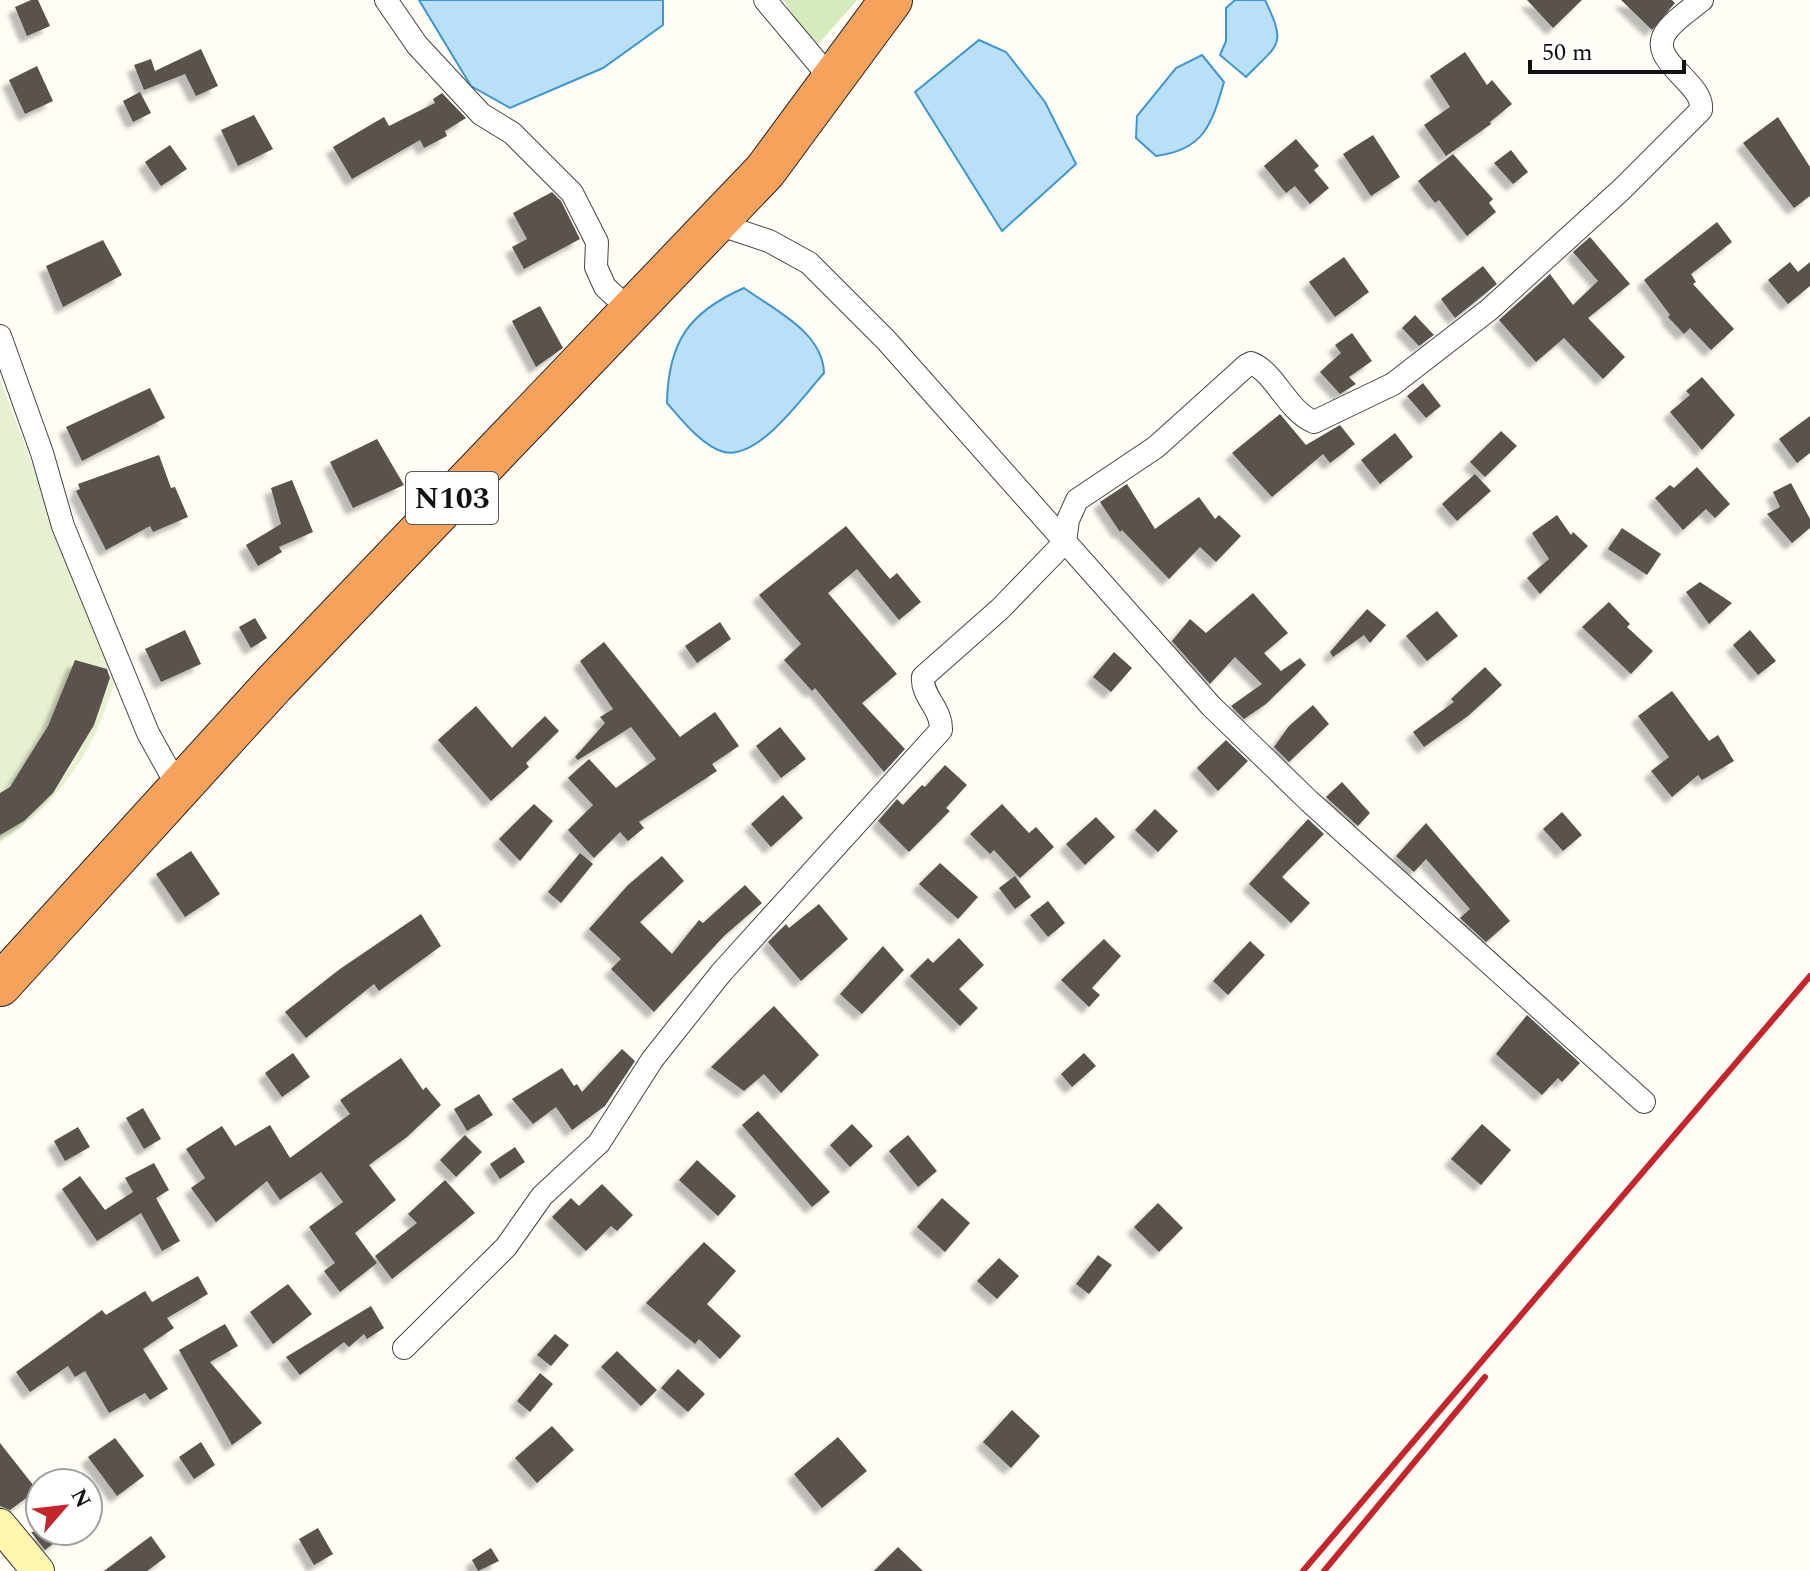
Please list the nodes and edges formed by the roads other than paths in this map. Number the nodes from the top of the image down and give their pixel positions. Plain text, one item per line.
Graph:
1 (386, 0) edge
2 (765, 0) edge
3 (891, 0) edge
4 (1702, 0) edge
5 (832, 80) junction
6 (715, 223) junction
7 (631, 311) junction
8 (0, 336) edge
9 (1065, 542) junction
10 (179, 789) junction
11 (0, 985) edge
12 (1644, 1102) dead end
13 (404, 1348) dead end
14 (0, 1525) edge
15 (38, 1571) edge

1 - 7 street
2 - 5 street
3 - 5 highway, N103
4 - 9 street
5 - 6 highway, N103
6 - 7 highway, N103
6 - 9 street
7 - 10 highway, N103
8 - 10 street
9 - 12 street
9 - 13 street
10 - 11 highway, N103
14 - 15 street

